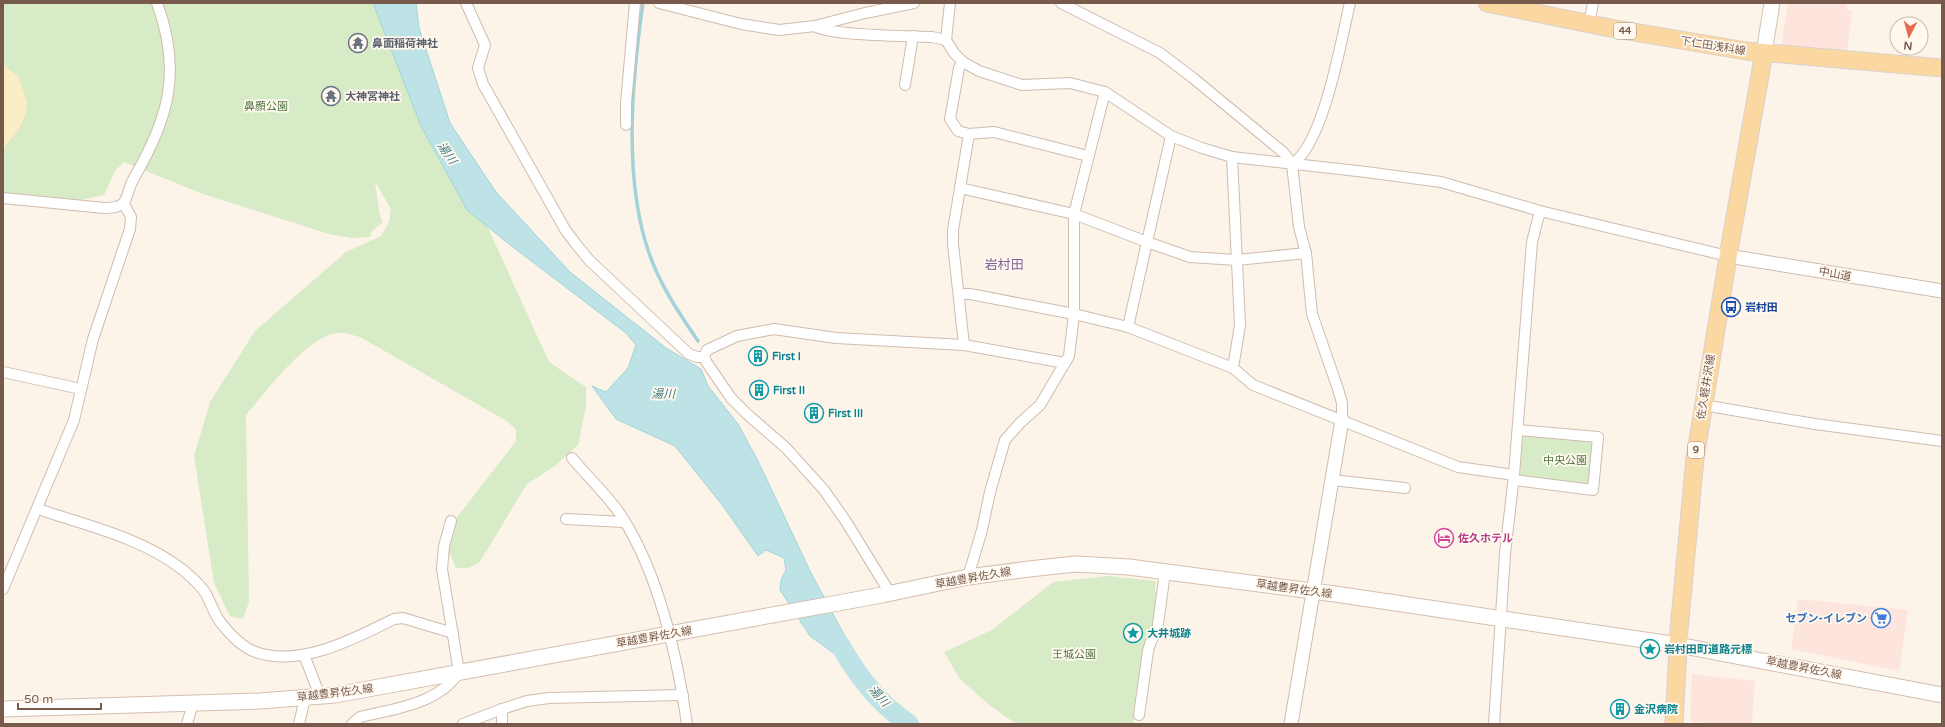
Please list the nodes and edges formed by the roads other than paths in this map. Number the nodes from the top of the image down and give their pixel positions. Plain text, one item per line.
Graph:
1 (157, 3) edge
2 (466, 3) edge
3 (635, 3) edge
4 (659, 3) edge
5 (914, 3) edge
6 (950, 3) edge
7 (1061, 3) edge
8 (1350, 3) edge
9 (1487, 3) edge
10 (1593, 3) edge
11 (1772, 3) edge
12 (878, 7) edge
13 (1588, 24) junction
14 (815, 26) junction
15 (913, 36) junction
16 (946, 40) junction
17 (1764, 53) junction
18 (963, 62) junction
19 (1942, 68) edge
20 (905, 85) dead end
21 (1105, 92) junction
22 (626, 125) dead end
23 (969, 134) junction
24 (1171, 136) junction
25 (1088, 156) junction
26 (1232, 156) junction
27 (1292, 164) junction
28 (960, 188) junction
29 (3, 198) edge
30 (124, 204) junction
31 (1540, 211) junction
32 (1074, 214) junction
33 (1147, 242) junction
34 (1306, 253) junction
35 (1728, 256) junction
36 (1237, 260) junction
37 (1942, 291) edge
38 (959, 294) junction
39 (1074, 314) junction
40 (1128, 327) junction
41 (964, 345) junction
42 (704, 357) junction
43 (1065, 363) junction
44 (1233, 368) junction
45 (3, 372) edge
46 (81, 389) junction
47 (1703, 405) junction
48 (1342, 420) junction
49 (1518, 430) junction
50 (1942, 441) edge
51 (572, 458) dead end
52 (1514, 477) junction
53 (1332, 480) junction
54 (1405, 488) dead end
55 (38, 510) junction
56 (566, 519) dead end
57 (451, 521) dead end
58 (624, 522) junction
59 (1165, 572) junction
60 (968, 577) junction
61 (3, 589) edge
62 (1313, 591) junction
63 (886, 594) junction
64 (1501, 619) junction
65 (453, 633) junction
66 (670, 634) junction
67 (1678, 645) junction
68 (304, 656) junction
69 (459, 672) junction
70 (683, 695) junction
71 (1942, 695) edge
72 (320, 696) junction
73 (305, 698) junction
74 (193, 703) junction
75 (3, 709) edge
76 (502, 709) junction
77 (1139, 715) dead end
78 (187, 724) edge
79 (299, 724) edge
80 (352, 724) edge
81 (463, 724) edge
82 (502, 724) edge
83 (687, 724) edge
84 (1291, 724) edge
85 (1494, 724) edge
86 (1674, 724) edge

1 - 30 street
2 - 42 street
3 - 22 street
4 - 14 street
5 - 12 street
6 - 16 street
7 - 27 street
8 - 27 street
9 - 13 main road, 下仁田浅科線 / 44
10 - 13 street
11 - 17 main road
12 - 14 street
13 - 17 main road, 下仁田浅科線 / 44
14 - 15 street
15 - 16 street
15 - 20 street
16 - 18 street
17 - 19 main road, 下仁田浅科線 / 44
17 - 35 main road, 佐久軽井沢線 / 9
18 - 21 street
18 - 23 street
21 - 24 street
21 - 25 street
23 - 25 street
23 - 28 street
24 - 26 street
24 - 33 street
25 - 32 street
26 - 27 street
26 - 36 street
27 - 31 street
27 - 34 street
28 - 32 street
28 - 38 street
29 - 30 street
30 - 46 street
31 - 35 street
31 - 49 street
32 - 33 street
32 - 39 street
33 - 36 street
33 - 40 street
34 - 36 street
34 - 48 street
35 - 37 street, 中山道
35 - 47 main road, 佐久軽井沢線 / 9
36 - 44 street
38 - 39 street
38 - 41 street
39 - 40 street
39 - 43 street
40 - 44 street
41 - 42 street
41 - 43 street
42 - 63 street
43 - 60 street
44 - 48 street
45 - 46 street
46 - 55 street
47 - 50 street
47 - 67 main road, 佐久軽井沢線 / 9
48 - 52 street
48 - 53 street
49 - 52 street
49 - 52 street
51 - 58 street
52 - 64 street
53 - 54 street
53 - 62 street
55 - 61 street
55 - 68 street
56 - 58 street
57 - 65 street
58 - 66 street
59 - 60 main road, 草越豊昇佐久線
59 - 62 main road, 草越豊昇佐久線
59 - 77 street
60 - 63 main road, 草越豊昇佐久線
62 - 64 main road, 草越豊昇佐久線
62 - 84 street
63 - 66 main road, 草越豊昇佐久線
64 - 67 main road, 草越豊昇佐久線
64 - 85 street
65 - 68 street
65 - 69 street
66 - 69 main road, 草越豊昇佐久線
66 - 70 street
67 - 71 main road, 草越豊昇佐久線
67 - 86 main road, 佐久軽井沢線 / 9
68 - 72 street
69 - 72 main road, 草越豊昇佐久線
69 - 80 street
70 - 76 street
70 - 83 street
72 - 73 main road, 草越豊昇佐久線
73 - 74 main road, 草越豊昇佐久線
73 - 79 street
74 - 75 main road, 草越豊昇佐久線
74 - 78 street
76 - 81 street
76 - 82 street

